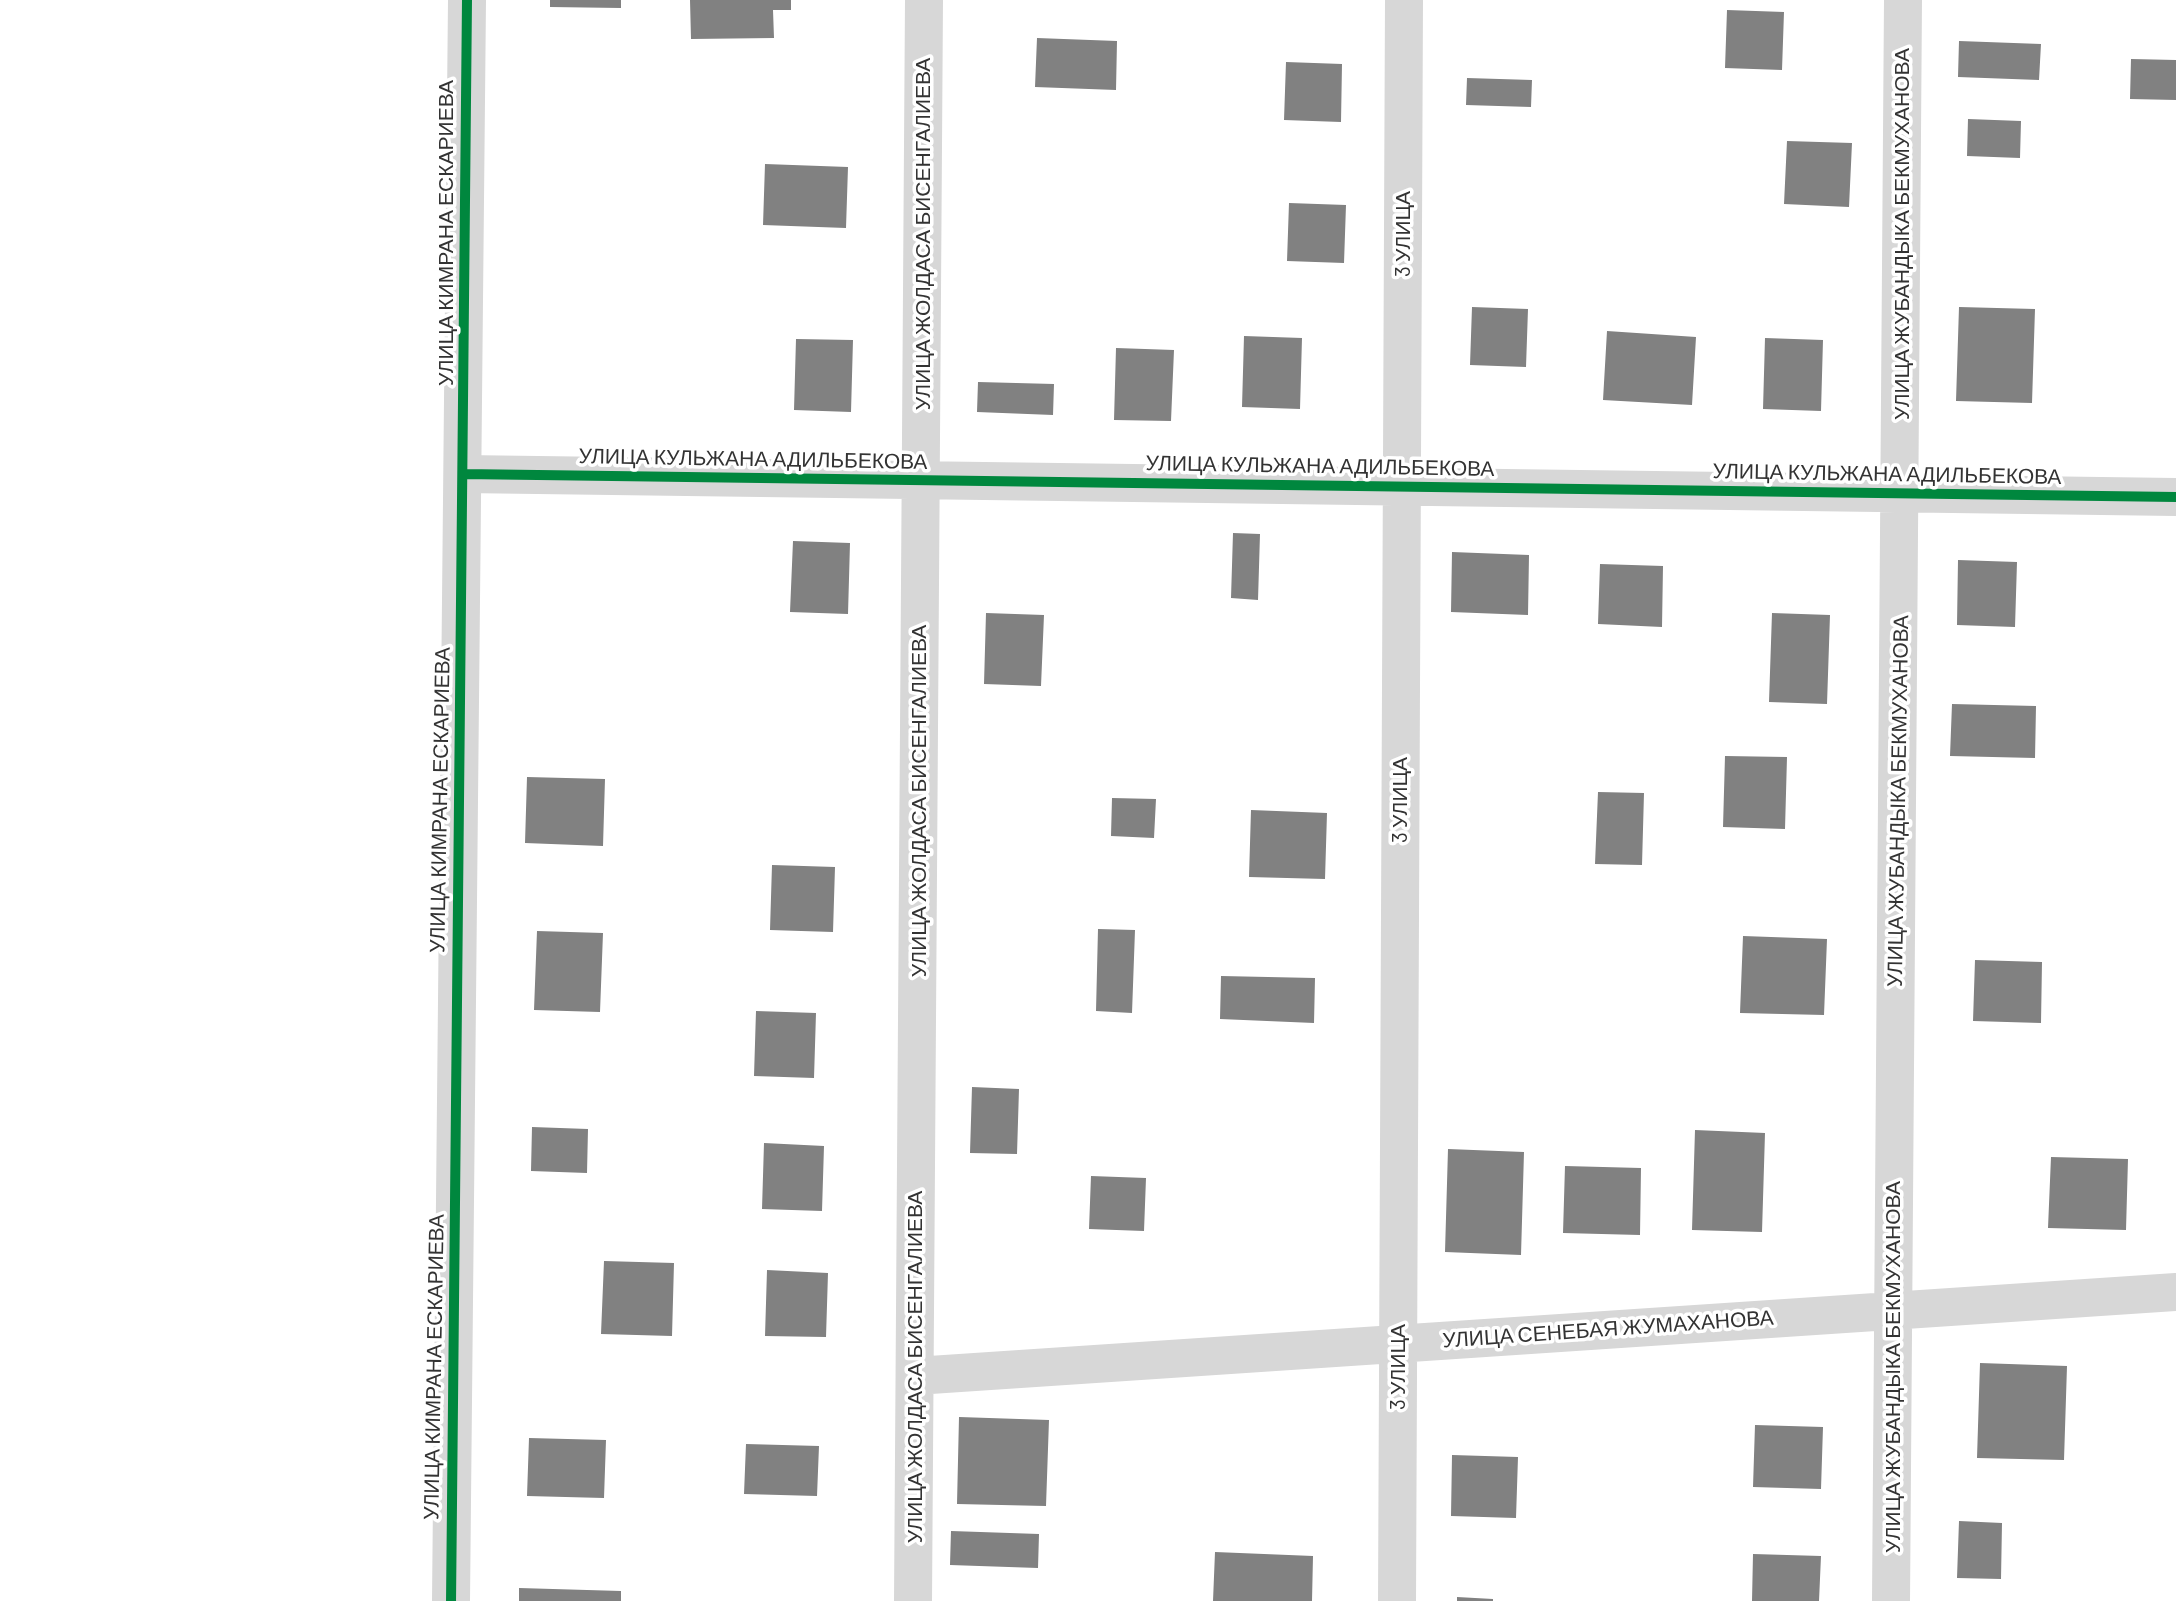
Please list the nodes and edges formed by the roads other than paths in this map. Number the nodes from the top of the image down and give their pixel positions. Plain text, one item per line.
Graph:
1 (467, 0) edge
2 (924, 0) edge
3 (1404, 0) edge
4 (1903, 0) edge
5 (463, 474) junction
6 (922, 481) junction
7 (1402, 487) junction
8 (1901, 494) junction
9 (2176, 497) edge
10 (2176, 1292) edge
11 (1893, 1310) junction
12 (1398, 1343) junction
13 (915, 1376) junction
14 (451, 1601) edge
15 (913, 1601) edge
16 (1397, 1601) edge
17 (1891, 1601) edge

1 - 5 street, УЛИЦА КИМРАНА ЕСКАРИЕВА
2 - 6 street, УЛИЦА ЖОЛДАСА БИСЕНГАЛИЕВА
3 - 7 street, 3 УЛИЦА
4 - 8 street, УЛИЦА ЖУБАНДЫКА БЕКМУХАНОВА
5 - 6 street, УЛИЦА КУЛЬЖАНА АДИЛЬБЕКОВА
5 - 14 street, УЛИЦА КИМРАНА ЕСКАРИЕВА
6 - 7 street, УЛИЦА КУЛЬЖАНА АДИЛЬБЕКОВА
6 - 13 street, УЛИЦА ЖОЛДАСА БИСЕНГАЛИЕВА
7 - 8 street, УЛИЦА КУЛЬЖАНА АДИЛЬБЕКОВА
7 - 12 street, 3 УЛИЦА
8 - 9 street, УЛИЦА КУЛЬЖАНА АДИЛЬБЕКОВА
8 - 11 street, УЛИЦА ЖУБАНДЫКА БЕКМУХАНОВА
10 - 11 street, УЛИЦА СЕНЕБАЯ ЖУМАХАНОВА
11 - 12 street, УЛИЦА СЕНЕБАЯ ЖУМАХАНОВА
11 - 17 street, УЛИЦА ЖУБАНДЫКА БЕКМУХАНОВА
12 - 13 street, УЛИЦА СЕНЕБАЯ ЖУМАХАНОВА
12 - 16 street, 3 УЛИЦА
13 - 15 street, УЛИЦА ЖОЛДАСА БИСЕНГАЛИЕВА

